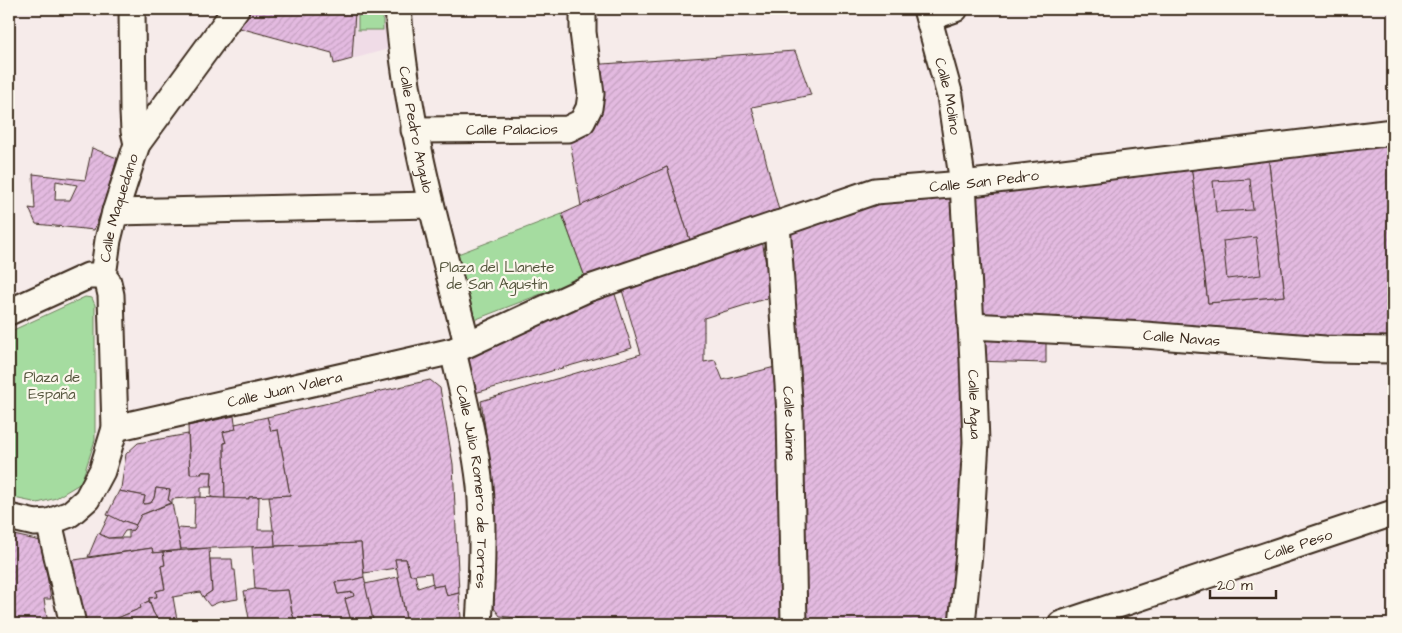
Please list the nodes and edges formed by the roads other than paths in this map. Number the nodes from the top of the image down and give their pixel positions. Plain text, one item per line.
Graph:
1 (132, 9) edge
2 (236, 9) edge
3 (398, 9) edge
4 (583, 9) edge
5 (955, 9) edge
6 (928, 13) edge
7 (133, 112) junction
8 (160, 114) junction
9 (414, 130) junction
10 (1393, 132) edge
11 (137, 144) junction
12 (963, 184) junction
13 (431, 205) junction
14 (114, 212) junction
15 (777, 224) junction
16 (103, 276) junction
17 (9, 312) edge
18 (971, 326) junction
19 (460, 347) junction
20 (1393, 350) edge
21 (115, 428) junction
22 (1393, 513) edge
23 (9, 517) edge
24 (49, 522) junction
25 (73, 624) edge
26 (479, 624) edge
27 (794, 624) edge
28 (962, 624) edge
29 (1061, 624) edge

1 - 7 street, Calle Maquedano
2 - 8 street
3 - 9 street, Calle Pedro Angulo
4 - 9 street, Calle Palacios
5 - 6 street
6 - 12 street, Calle Molino
7 - 8 street
7 - 11 street, Calle Maquedano
8 - 11 street
9 - 13 street, Calle Pedro Angulo
10 - 12 street, Calle San Pedro
11 - 14 street, Calle Maquedano
12 - 15 street, Calle San Pedro
12 - 18 street, Calle Agua
13 - 14 street
13 - 19 street, Calle Pedro Angulo
14 - 16 street, Calle Maquedano
15 - 19 street, Calle San Pedro
15 - 27 street, Calle Jaime
16 - 17 street
16 - 21 street
18 - 20 street, Calle Navas
18 - 28 street, Calle Agua
19 - 21 street, Calle Juan Valera
19 - 26 street, Calle Julio Romero de Torres
21 - 24 street
22 - 29 street, Calle Peso
23 - 24 street
24 - 25 street

